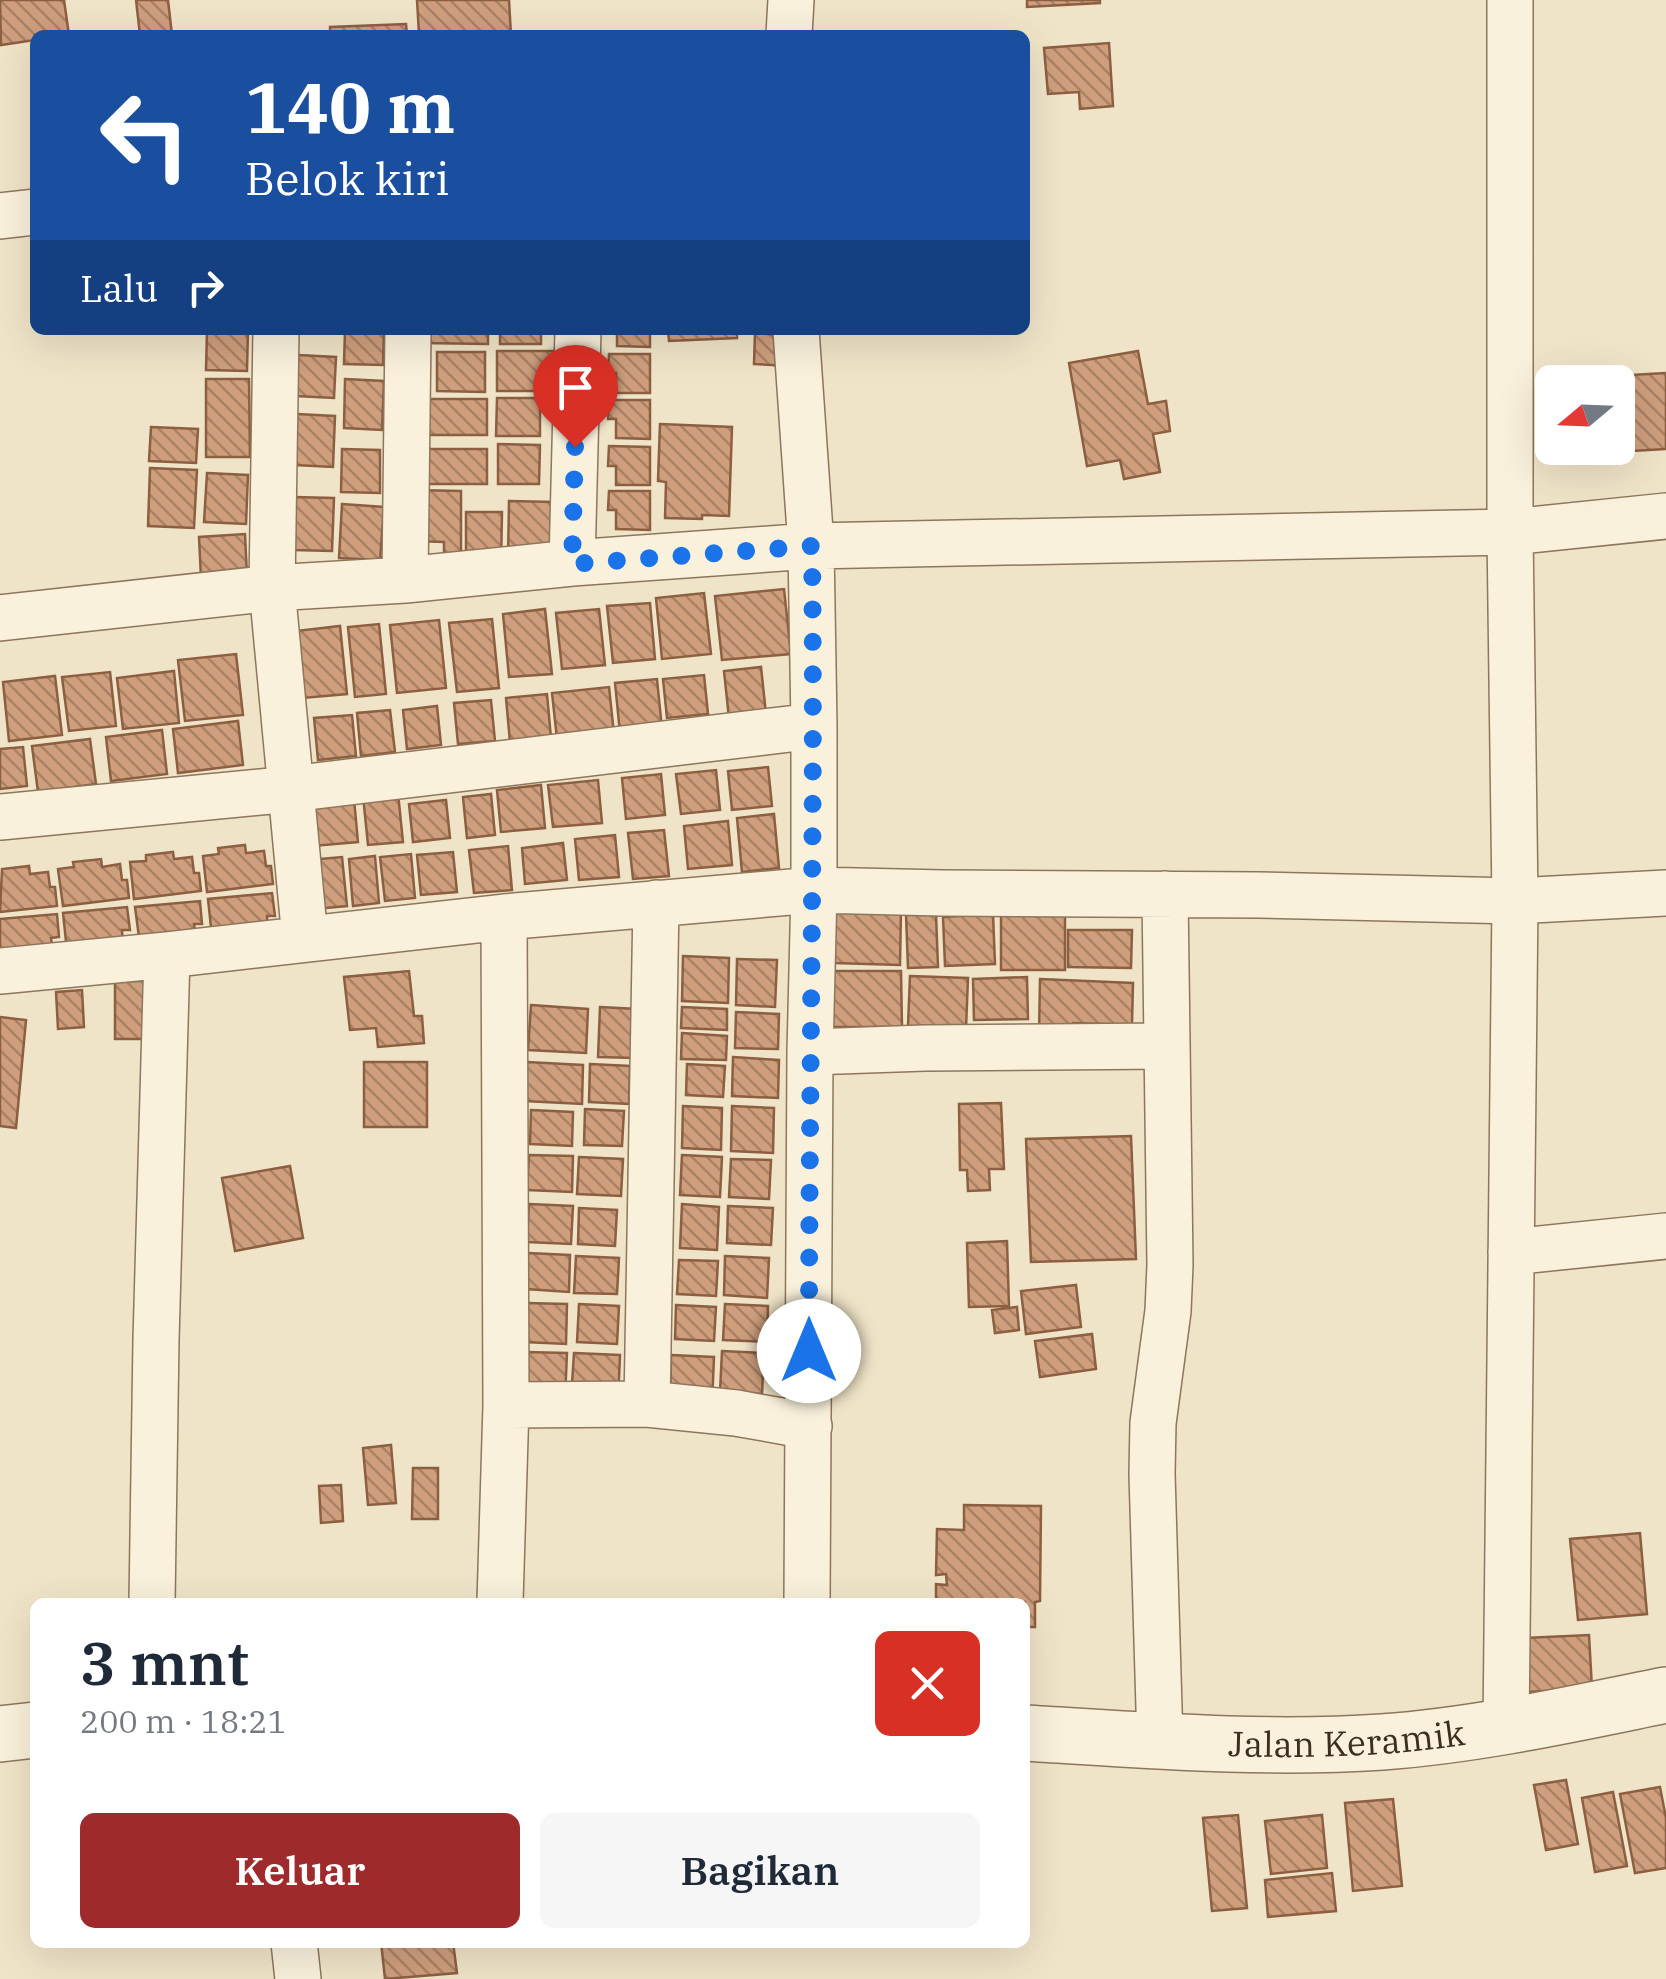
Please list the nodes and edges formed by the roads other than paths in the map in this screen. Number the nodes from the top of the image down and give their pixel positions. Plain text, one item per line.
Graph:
1 (791, 0) edge
2 (1510, 0) edge
3 (789, 30) edge
4 (30, 213) edge
5 (0, 216) edge
6 (276, 335) edge
7 (408, 335) edge
8 (578, 335) edge
9 (796, 335) edge
10 (1666, 516) edge
11 (1510, 532) junction
12 (812, 546) junction
13 (572, 564) junction
14 (405, 580) junction
15 (272, 588) junction
16 (0, 618) edge
17 (814, 726) junction
18 (291, 788) junction
19 (0, 817) edge
20 (814, 890) junction
21 (1666, 893) edge
22 (1165, 894) junction
23 (1515, 901) junction
24 (656, 903) junction
25 (504, 917) junction
26 (306, 939) junction
27 (168, 955) junction
28 (0, 971) edge
29 (1167, 1046) junction
30 (810, 1052) junction
31 (1666, 1236) edge
32 (1511, 1252) junction
33 (647, 1404) junction
34 (506, 1405) junction
35 (809, 1426) junction
36 (152, 1598) edge
37 (500, 1598) edge
38 (807, 1598) edge
39 (1666, 1695) edge
40 (1506, 1728) junction
41 (30, 1731) edge
42 (1030, 1733) edge
43 (0, 1734) edge
44 (1160, 1741) junction
45 (295, 1948) edge
46 (298, 1979) edge

1 - 3 street
2 - 11 street
4 - 5 street
6 - 15 street
7 - 14 street
8 - 13 street
9 - 12 street
10 - 11 street
11 - 12 street
11 - 23 street
12 - 13 street
12 - 17 street
13 - 14 street
14 - 15 street
15 - 16 street
15 - 18 street
17 - 18 street
17 - 20 street
18 - 19 street
18 - 26 street
20 - 22 street
20 - 24 street
20 - 30 street
21 - 23 street
22 - 23 street
22 - 29 street
23 - 32 street
24 - 25 street
24 - 33 street
25 - 26 street
25 - 34 street
26 - 27 street
27 - 28 street
27 - 36 street
29 - 30 street
29 - 44 street
30 - 35 street
31 - 32 street
32 - 40 street
33 - 34 street
33 - 35 street
34 - 37 street
35 - 38 street
39 - 40 street, Jalan Keramik
40 - 44 street, Jalan Keramik
41 - 43 street
42 - 44 street, Jalan Keramik
45 - 46 street

